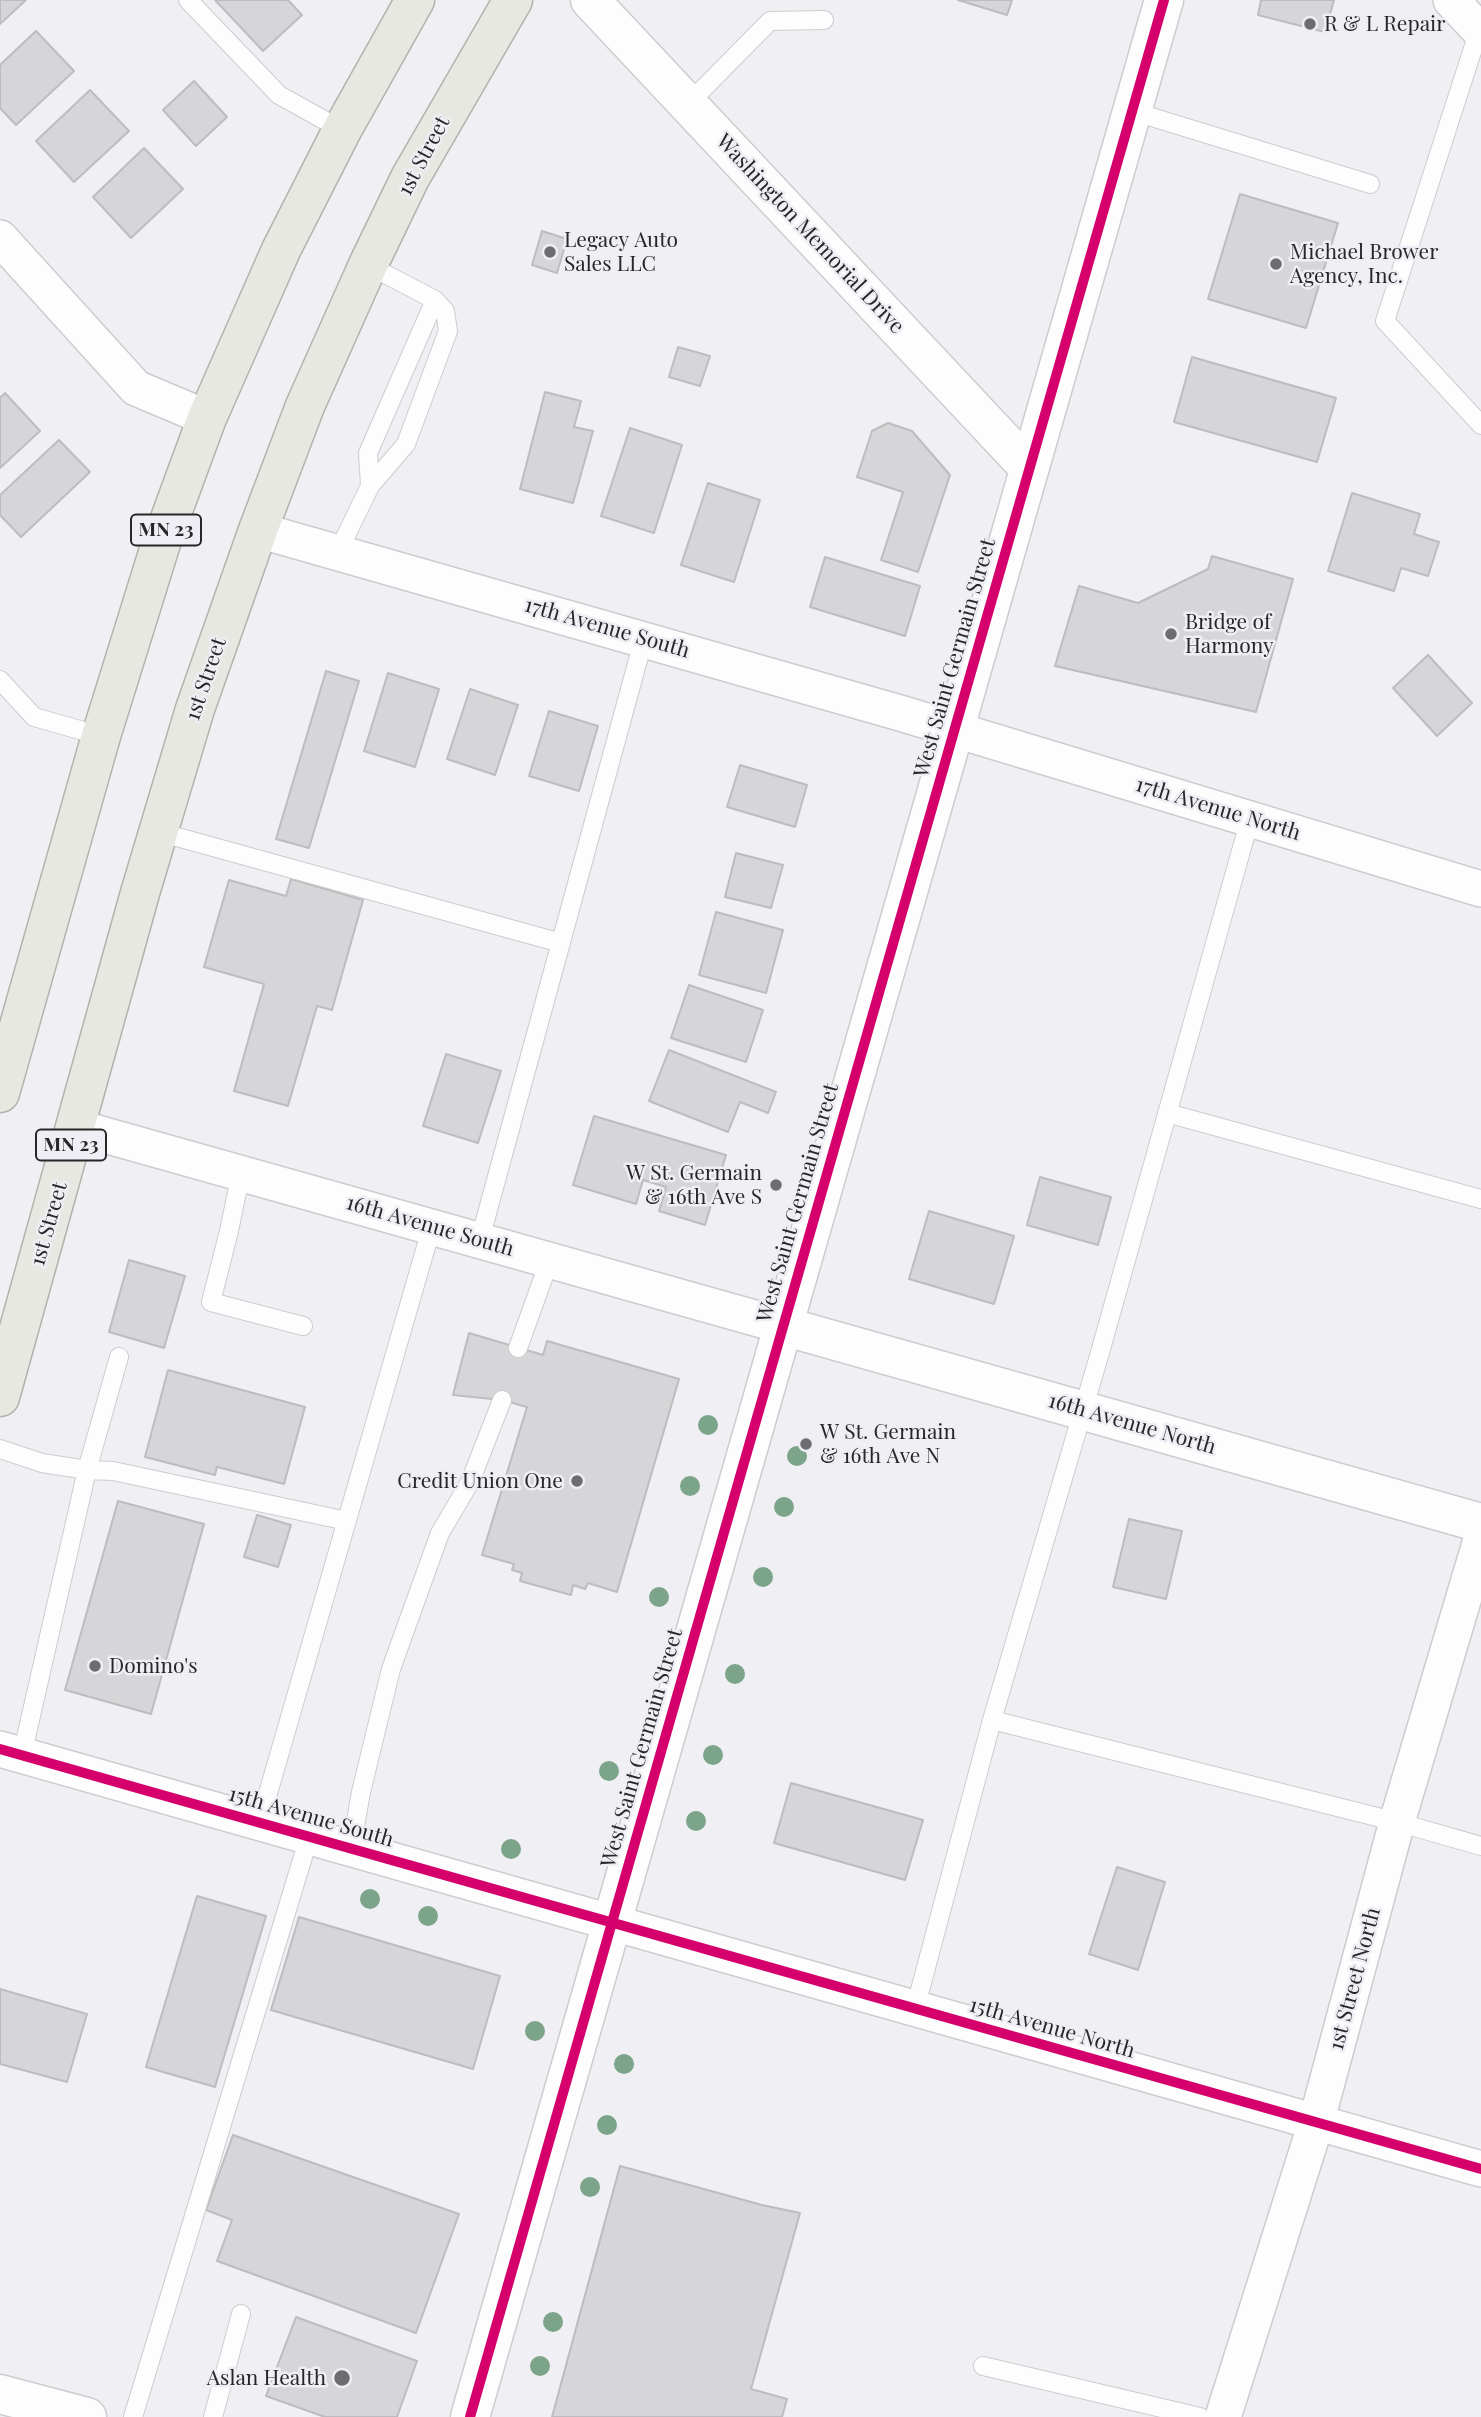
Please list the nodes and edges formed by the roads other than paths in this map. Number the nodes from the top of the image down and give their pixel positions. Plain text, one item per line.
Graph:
1 (188, 0) edge
2 (415, 0) edge
3 (513, 0) edge
4 (590, 0) edge
5 (1164, 0) edge
6 (1451, 0) edge
7 (824, 20) dead end
8 (1480, 31) edge
9 (688, 104) junction
10 (1132, 111) junction
11 (342, 130) junction
12 (1370, 184) dead end
13 (0, 238) edge
14 (368, 265) junction
15 (435, 300) junction
16 (207, 418) junction
17 (1481, 425) edge
18 (1029, 468) junction
19 (370, 486) junction
20 (258, 530) junction
21 (338, 552) junction
22 (644, 638) junction
23 (0, 680) edge
24 (955, 729) junction
25 (101, 736) junction
26 (1250, 819) junction
27 (159, 832) junction
28 (1481, 889) edge
29 (561, 943) junction
30 (0, 1093) edge
31 (1167, 1113) junction
32 (76, 1128) junction
33 (241, 1173) junction
34 (1481, 1199) edge
35 (432, 1226) junction
36 (481, 1239) junction
37 (550, 1259) junction
38 (783, 1325) junction
39 (303, 1326) dead end
40 (518, 1348) dead end
41 (119, 1357) dead end
42 (0, 1397) edge
43 (502, 1400) dead end
44 (1083, 1410) junction
45 (0, 1449) edge
46 (87, 1470) junction
47 (347, 1521) junction
48 (1481, 1524) edge
49 (1481, 1540) edge
50 (992, 1720) junction
51 (11, 1752) edge
52 (260, 1821) junction
53 (1397, 1822) junction
54 (309, 1837) junction
55 (1481, 1846) edge
56 (351, 1849) junction
57 (612, 1923) junction
58 (915, 2009) junction
59 (1316, 2123) junction
60 (1481, 2169) edge
61 (241, 2314) dead end
62 (983, 2366) dead end
63 (0, 2394) edge
64 (87, 2417) edge
65 (133, 2417) edge
66 (213, 2417) edge
67 (470, 2417) edge
68 (1199, 2417) edge
69 (1223, 2417) edge

1 - 11 lane
2 - 11 highway, MN 23
3 - 14 highway, 1st Street / MN 23
4 - 9 street, Washington Memorial Drive
5 - 10 street, West Saint Germain Street
6 - 8 street
7 - 9 lane
8 - 17 lane
9 - 18 street, Washington Memorial Drive
10 - 12 lane
10 - 18 street, West Saint Germain Street
11 - 16 highway, MN 23
13 - 16 street
14 - 15 lane
14 - 20 highway, 1st Street / MN 23
15 - 19 lane
15 - 19 lane
16 - 25 highway, MN 23
18 - 24 street, West Saint Germain Street
19 - 21 lane
20 - 21 street, 17th Avenue South
20 - 27 highway, 1st Street / MN 23
21 - 22 street, 17th Avenue South
22 - 24 street, 17th Avenue South
22 - 29 lane
23 - 25 lane
24 - 26 street, 17th Avenue North
24 - 38 street, West Saint Germain Street
25 - 30 highway, MN 23
26 - 28 street, 17th Avenue North
26 - 31 lane
27 - 29 lane
27 - 32 highway, 1st Street / MN 23
29 - 36 lane
31 - 34 lane
31 - 44 lane
32 - 33 street, 16th Avenue South
32 - 42 highway, 1st Street / MN 23
33 - 35 street, 16th Avenue South
33 - 39 lane
35 - 36 street, 16th Avenue South
35 - 47 lane
36 - 37 street, 16th Avenue South
37 - 38 street, 16th Avenue South
37 - 40 lane
38 - 44 street, 16th Avenue North
38 - 57 street, West Saint Germain Street
41 - 46 lane
43 - 56 lane
44 - 48 street, 16th Avenue North
44 - 50 lane
45 - 46 lane
46 - 47 lane
46 - 51 lane
47 - 52 lane
49 - 53 street, 1st Street North
50 - 53 lane
50 - 58 lane
51 - 52 street, 15th Avenue South
52 - 54 street, 15th Avenue South
53 - 55 lane
53 - 59 street, 1st Street North
54 - 56 street, 15th Avenue South
54 - 65 lane
56 - 57 street, 15th Avenue South
57 - 58 street, 15th Avenue North
57 - 67 street, West Saint Germain Street
58 - 59 street, 15th Avenue North
59 - 60 street, 15th Avenue North
59 - 69 street, 1st Street North
61 - 66 lane
62 - 68 lane
63 - 64 street

